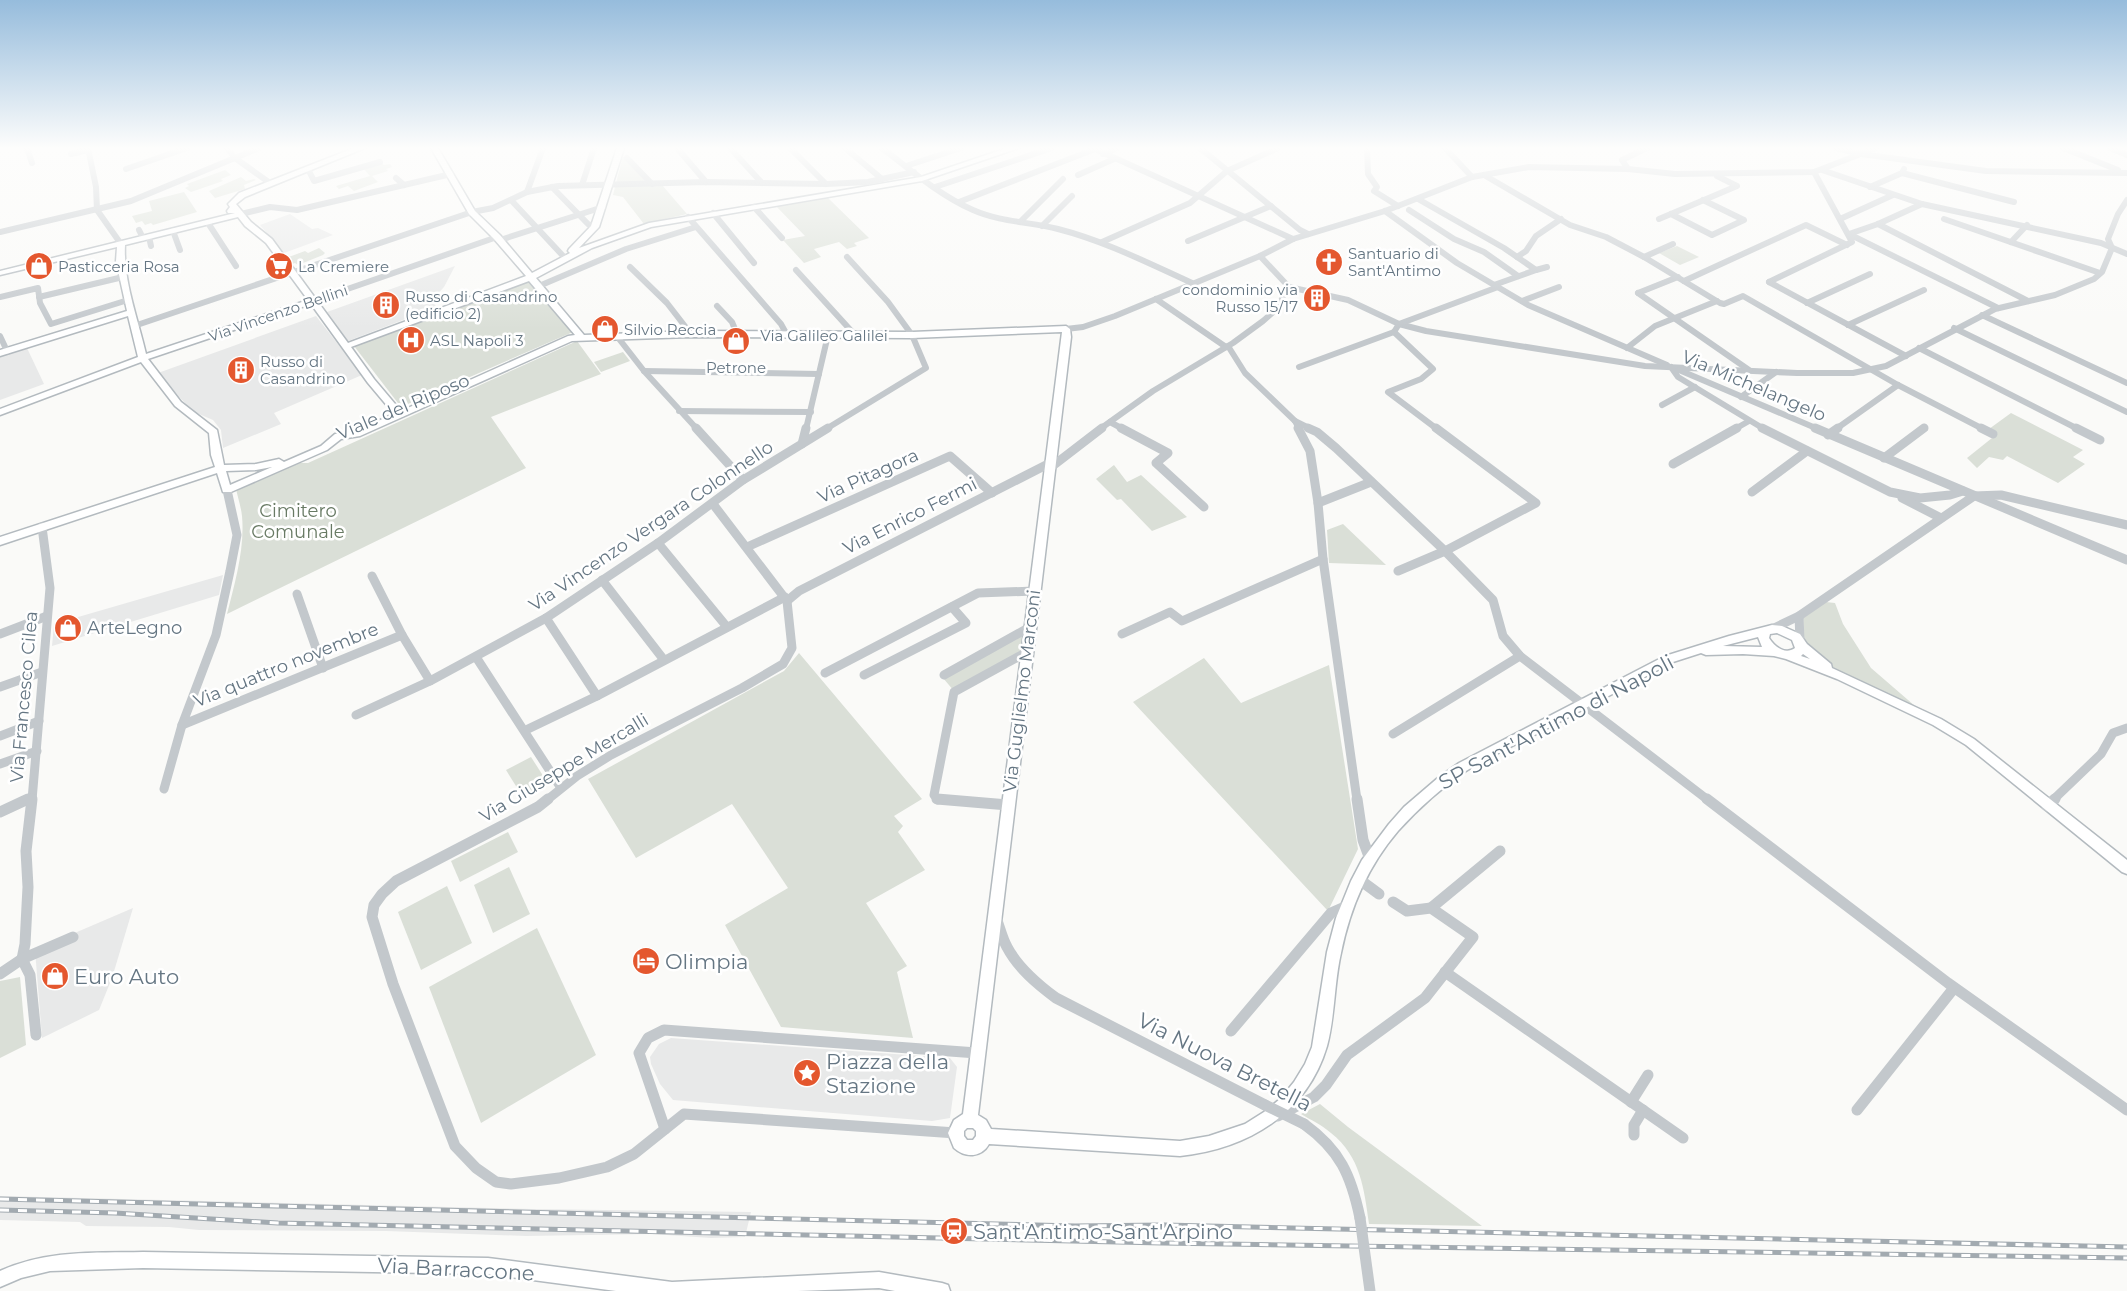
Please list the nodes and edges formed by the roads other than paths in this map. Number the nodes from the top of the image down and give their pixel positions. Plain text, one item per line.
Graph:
1 (104, 208) edge
2 (233, 208) edge
3 (238, 208) edge
4 (265, 208) edge
5 (281, 208) edge
6 (303, 208) edge
7 (470, 208) edge
8 (492, 208) edge
9 (518, 208) edge
10 (572, 208) edge
11 (599, 208) edge
12 (603, 208) edge
13 (745, 208) edge
14 (755, 208) edge
15 (970, 208) edge
16 (1034, 208) edge
17 (1060, 208) edge
18 (1179, 208) edge
19 (1225, 208) edge
20 (1265, 208) edge
21 (1273, 208) edge
22 (1392, 208) edge
23 (1434, 208) edge
24 (1542, 208) edge
25 (1684, 208) edge
26 (1720, 208) edge
27 (1834, 208) edge
28 (1864, 208) edge
29 (1913, 208) edge
30 (1942, 208) edge
31 (2124, 208) edge
32 (98, 210) junction
33 (1409, 210) dead end
34 (1385, 211) junction
35 (472, 212) junction
36 (713, 213) junction
37 (241, 214) junction
38 (578, 214) junction
39 (1671, 214) junction
40 (688, 217) junction
41 (1245, 217) junction
42 (228, 218) junction
43 (1659, 218) dead end
44 (1561, 219) junction
45 (1840, 219) junction
46 (1944, 219) dead end
47 (1020, 222) junction
48 (208, 223) junction
49 (1878, 224) junction
50 (1042, 226) junction
51 (2027, 226) junction
52 (595, 227) junction
53 (696, 227) junction
54 (536, 228) junction
55 (139, 230) dead end
56 (173, 231) junction
57 (0, 232) edge
58 (1308, 234) junction
59 (1849, 234) junction
60 (146, 238) junction
61 (498, 238) junction
62 (782, 238) dead end
63 (1293, 239) junction
64 (1188, 241) dead end
65 (1102, 242) junction
66 (2011, 242) junction
67 (121, 244) junction
68 (1673, 244) dead end
69 (1850, 244) junction
70 (152, 246) dead end
71 (2112, 248) junction
72 (180, 250) dead end
73 (2127, 254) edge
74 (1260, 256) junction
75 (566, 257) junction
76 (847, 257) dead end
77 (1517, 257) junction
78 (1644, 257) junction
79 (754, 263) dead end
80 (236, 266) dead end
81 (1547, 267) dead end
82 (630, 268) dead end
83 (796, 270) dead end
84 (1536, 270) junction
85 (0, 273) edge
86 (2100, 273) junction
87 (292, 274) junction
88 (1870, 274) dead end
89 (1518, 276) junction
90 (123, 277) junction
91 (531, 277) junction
92 (1681, 279) junction
93 (1192, 284) junction
94 (1287, 285) junction
95 (538, 286) junction
96 (1496, 286) junction
97 (1559, 287) dead end
98 (1924, 290) dead end
99 (0, 297) edge
100 (38, 297) junction
101 (1156, 299) junction
102 (128, 300) junction
103 (313, 301) junction
104 (1522, 301) junction
105 (1717, 301) junction
106 (2028, 301) junction
107 (1807, 303) junction
108 (717, 306) dead end
109 (1998, 308) junction
110 (131, 313) junction
111 (1982, 315) junction
112 (1673, 318) junction
113 (1399, 324) junction
114 (1848, 325) junction
115 (134, 326) junction
116 (1954, 328) junction
117 (1066, 329) junction
118 (1394, 332) junction
119 (579, 334) junction
120 (691, 334) junction
121 (737, 334) junction
122 (787, 335) junction
123 (828, 335) junction
124 (855, 335) junction
125 (912, 335) junction
126 (0, 336) edge
127 (616, 336) junction
128 (346, 346) junction
129 (1227, 347) junction
130 (1628, 348) junction
131 (1919, 348) junction
132 (3, 352) edge
133 (1906, 356) junction
134 (143, 358) junction
135 (1671, 366) junction
136 (1299, 367) dead end
137 (1872, 370) junction
138 (644, 371) junction
139 (1750, 371) junction
140 (1776, 372) junction
141 (819, 374) junction
142 (2127, 383) edge
143 (1898, 385) junction
144 (1695, 387) junction
145 (1741, 397) junction
146 (1662, 404) dead end
147 (679, 411) junction
148 (0, 412) edge
149 (811, 412) junction
150 (2127, 412) edge
151 (398, 413) junction
152 (1295, 421) junction
153 (1748, 421) junction
154 (1110, 422) junction
155 (1924, 428) dead end
156 (1828, 434) junction
157 (1993, 434) dead end
158 (2100, 440) dead end
159 (802, 444) junction
160 (1807, 451) junction
161 (1884, 458) junction
162 (1673, 464) dead end
163 (1050, 466) junction
164 (222, 471) junction
165 (247, 471) junction
166 (269, 472) junction
167 (743, 480) junction
168 (1371, 482) junction
169 (227, 490) junction
170 (1963, 491) junction
171 (992, 492) junction
172 (1752, 492) dead end
173 (1890, 492) junction
174 (1974, 496) junction
175 (1318, 503) junction
176 (713, 504) junction
177 (1204, 507) dead end
178 (1941, 518) junction
179 (2125, 523) edge
180 (42, 527) junction
181 (0, 541) edge
182 (658, 543) junction
183 (747, 547) junction
184 (1445, 551) junction
185 (1323, 559) junction
186 (2127, 560) edge
187 (1398, 571) dead end
188 (372, 576) dead end
189 (602, 580) junction
190 (1034, 591) junction
191 (296, 594) dead end
192 (786, 599) junction
193 (952, 607) junction
194 (47, 616) junction
195 (1799, 616) junction
196 (546, 618) junction
197 (727, 627) junction
198 (1030, 627) junction
199 (1769, 630) junction
200 (0, 634) edge
201 (1122, 634) dead end
202 (402, 636) junction
203 (1801, 644) junction
204 (1692, 651) junction
205 (1027, 652) junction
206 (1781, 654) junction
207 (1520, 656) junction
208 (476, 657) junction
209 (664, 660) junction
210 (323, 668) junction
211 (42, 672) junction
212 (825, 673) dead end
213 (864, 675) dead end
214 (944, 675) dead end
215 (1841, 676) junction
216 (430, 681) junction
217 (0, 687) edge
218 (597, 696) junction
219 (1583, 703) junction
220 (356, 715) dead end
221 (39, 721) junction
222 (182, 725) junction
223 (2127, 728) edge
224 (528, 729) dead end
225 (1394, 734) dead end
226 (0, 736) edge
227 (37, 751) junction
228 (0, 764) edge
229 (562, 788) junction
230 (164, 789) dead end
231 (32, 797) junction
232 (1008, 805) junction
233 (2047, 806) junction
234 (0, 812) edge
235 (1500, 851) dead end
236 (1370, 859) junction
237 (2127, 868) edge
238 (1360, 880) junction
239 (1379, 894) dead end
240 (1393, 902) dead end
241 (1347, 906) junction
242 (1431, 908) junction
243 (994, 914) junction
244 (73, 937) dead end
245 (22, 959) junction
246 (1445, 972) junction
247 (0, 974) edge
248 (1954, 988) junction
249 (1231, 1031) dead end
250 (36, 1035) dead end
251 (977, 1052) junction
252 (1648, 1075) dead end
253 (1631, 1102) junction
254 (1643, 1110) junction
255 (1857, 1110) dead end
256 (2127, 1110) edge
257 (970, 1120) junction
258 (1264, 1123) junction
259 (665, 1129) junction
260 (956, 1133) junction
261 (1634, 1135) dead end
262 (984, 1136) junction
263 (1683, 1138) dead end
264 (1360, 1218) joint
265 (0, 1280) edge
266 (942, 1291) edge
267 (1370, 1291) edge

1 - 32 street
2 - 42 street
3 - 37 street
4 - 37 street
5 - 6 street
7 - 35 street
8 - 35 street
9 - 54 street
10 - 38 street
11 - 38 street
12 - 52 street
13 - 36 street
14 - 62 street
15 - 47 street
16 - 47 street
17 - 50 street
18 - 65 street
19 - 41 street
20 - 41 street
21 - 58 street
22 - 34 street
23 - 77 street
24 - 44 street
25 - 39 street
26 - 39 street
27 - 45 street
28 - 45 street
29 - 49 street
30 - 51 street
31 - 71 street
32 - 57 street
32 - 67 street
33 - 89 street
34 - 58 street
34 - 96 street, Via Michelangelo
35 - 61 street
35 - 87 street
36 - 40 street
36 - 79 street
37 - 42 street
37 - 87 street
38 - 52 street
38 - 54 street
39 - 43 street
40 - 53 street
40 - 75 street
41 - 63 street
41 - 64 street
42 - 48 street
44 - 77 street
44 - 78 street
45 - 59 street
46 - 66 street
47 - 50 street
48 - 56 street
48 - 80 street
49 - 59 street
49 - 106 street
50 - 65 street
51 - 66 street
51 - 71 street
52 - 75 street
53 - 95 street
53 - 122 street
54 - 61 street
54 - 75 street
55 - 60 street
56 - 60 street
56 - 72 street
58 - 63 street
59 - 69 street
59 - 109 street
60 - 67 street
60 - 70 street
61 - 91 street
61 - 103 street, Via Vincenzo Bellini
63 - 74 street
65 - 93 street
66 - 86 street
67 - 85 street
67 - 90 street
68 - 78 street
69 - 92 street
69 - 107 street
71 - 73 street
71 - 86 street
74 - 93 street
74 - 94 street
75 - 91 street
76 - 125 street
77 - 84 street
78 - 92 street
81 - 84 street
82 - 120 street
83 - 124 street
84 - 89 street
86 - 106 street
87 - 103 street
87 - 115 street
88 - 107 street
89 - 96 street
90 - 100 street
90 - 102 street
91 - 95 street
91 - 128 street
92 - 105 street
92 - 112 street
93 - 101 street
94 - 113 street
94 - 129 street, Via Enrico Fermi
95 - 119 street
96 - 104 street, Via Michelangelo
96 - 113 street
97 - 104 street
98 - 114 street
99 - 100 street
100 - 102 street
101 - 117 street
101 - 129 street
102 - 110 street
103 - 128 street
103 - 134 street, Via Vincenzo Bellini
104 - 130 street, Via Michelangelo
105 - 112 street
105 - 137 street
106 - 109 street
107 - 114 street
108 - 121 street
109 - 111 street
110 - 115 street
110 - 132 street
111 - 116 street
111 - 142 street
112 - 130 street
112 - 139 street
113 - 118 street
113 - 135 street
114 - 133 street
115 - 134 street
116 - 131 street
116 - 150 street
117 - 125 street, Via Galileo Galilei
117 - 163 street, Via Guglielmo Marconi
118 - 136 street
118 - 184 street
119 - 127 street, Via Galileo Galilei
119 - 151 street, Viale del Riposo
120 - 121 street, Via Galileo Galilei
120 - 127 street, Via Galileo Galilei
121 - 122 street, Via Galileo Galilei
122 - 123 street, Via Galileo Galilei
123 - 124 street, Via Galileo Galilei
123 - 141 street
124 - 125 street, Via Galileo Galilei
125 - 159 street, Via Vincenzo Vergara Colonnello
126 - 132 street
127 - 138 street
128 - 151 street
129 - 152 street
129 - 154 street, Via Enrico Fermi
130 - 135 street, Via Michelangelo
131 - 133 street
131 - 158 street
133 - 137 street
134 - 148 street, Via Vincenzo Bellini
134 - 164 street
135 - 139 street
135 - 144 street
135 - 145 street, Via Michelangelo
137 - 140 street
137 - 143 street
138 - 141 street
138 - 147 street
139 - 140 street
140 - 145 street
141 - 149 street
143 - 156 street
143 - 157 street
144 - 146 street
144 - 153 street
145 - 156 street, Via Michelangelo
147 - 149 street
147 - 167 street
149 - 159 street
151 - 165 street, Viale del Riposo
151 - 166 street, Viale del Riposo
152 - 168 street
152 - 175 street
153 - 160 street
153 - 162 street
154 - 163 street, Via Enrico Fermi
154 - 177 street
155 - 161 street
156 - 161 street, Via Michelangelo
159 - 167 street, Via Vincenzo Vergara Colonnello
160 - 172 street
160 - 173 street
161 - 170 street, Via Michelangelo
163 - 171 street, Via Enrico Fermi
163 - 190 street, Via Guglielmo Marconi
164 - 165 street, Viale del Riposo
164 - 169 street
164 - 180 street, Viale del Riposo
165 - 166 street, Viale del Riposo
165 - 169 street
166 - 169 street, Viale del Riposo
167 - 176 street, Via Vincenzo Vergara Colonnello
168 - 175 street
168 - 184 street
169 - 222 street, Via quattro novembre
170 - 173 street
170 - 174 street, Via Michelangelo
171 - 183 street, Via Pitagora
171 - 192 street, Via Enrico Fermi
173 - 178 street
174 - 178 street
174 - 179 street
174 - 186 street, Via Michelangelo
175 - 185 street
176 - 182 street, Via Vincenzo Vergara Colonnello
176 - 183 street
178 - 195 street
180 - 181 street, Viale del Riposo
180 - 194 street, Via Francesco Cilea
182 - 189 street, Via Vincenzo Vergara Colonnello
182 - 197 street
183 - 192 street
184 - 187 street
184 - 207 street
185 - 201 street
185 - 236 street
188 - 202 street, Via quattro novembre
189 - 196 street, Via Vincenzo Vergara Colonnello
189 - 209 street
190 - 193 street
190 - 198 street, Via Guglielmo Marconi
191 - 210 street
192 - 197 street, Via Enrico Fermi
192 - 229 street, Via Giuseppe Mercalli
193 - 212 street
193 - 213 street
194 - 200 street
194 - 211 street, Via Francesco Cilea
195 - 199 street
195 - 203 street
196 - 208 street, Via Vincenzo Vergara Colonnello
196 - 218 street
197 - 209 street, Via Enrico Fermi
198 - 205 street, Via Guglielmo Marconi
198 - 214 street
199 - 203 street
199 - 204 street, SP Sant'Antimo di Napoli
199 - 206 street
202 - 210 street, Via quattro novembre
202 - 216 street, Via quattro novembre
203 - 206 street
203 - 215 street
204 - 206 street, SP Sant'Antimo di Napoli
204 - 219 street, SP Sant'Antimo di Napoli
205 - 232 street, Via Guglielmo Marconi
205 - 232 street
206 - 215 street
207 - 219 street
207 - 225 street
208 - 216 street, Via Vincenzo Vergara Colonnello
208 - 229 street
209 - 218 street, Via Enrico Fermi
210 - 222 street, Via quattro novembre
211 - 217 street
211 - 221 street, Via Francesco Cilea
215 - 233 street
216 - 220 street, Via Vincenzo Vergara Colonnello
218 - 224 street, Via Enrico Fermi
219 - 236 street, SP Sant'Antimo di Napoli
219 - 248 street
221 - 226 street
221 - 227 street, Via Francesco Cilea
222 - 230 street, Via quattro novembre
223 - 233 street
227 - 228 street
227 - 231 street, Via Francesco Cilea
229 - 259 street, Via Giuseppe Mercalli
231 - 234 street
231 - 245 street, Via Francesco Cilea
232 - 243 street, Via Guglielmo Marconi
233 - 237 street
235 - 242 street
236 - 238 street, SP Sant'Antimo di Napoli
238 - 239 street
238 - 241 street, SP Sant'Antimo di Napoli
240 - 242 street
241 - 249 street
241 - 258 street, SP Sant'Antimo di Napoli
242 - 246 street
243 - 251 street, Via Guglielmo Marconi
243 - 264 street, Via Nuova Bretella, bridge
244 - 245 street
245 - 247 street
245 - 250 street
246 - 253 street
246 - 258 street
248 - 255 street
248 - 256 street
251 - 257 street, Via Guglielmo Marconi
251 - 259 street
252 - 253 street
253 - 254 street
254 - 261 street
254 - 263 street
257 - 260 street
257 - 262 street
258 - 262 street, SP Sant'Antimo di Napoli
259 - 260 street, Via Giuseppe Mercalli
260 - 262 street
264 - 267 street, Via Nuova Bretella, bridge
265 - 266 street, Via Barraccone

